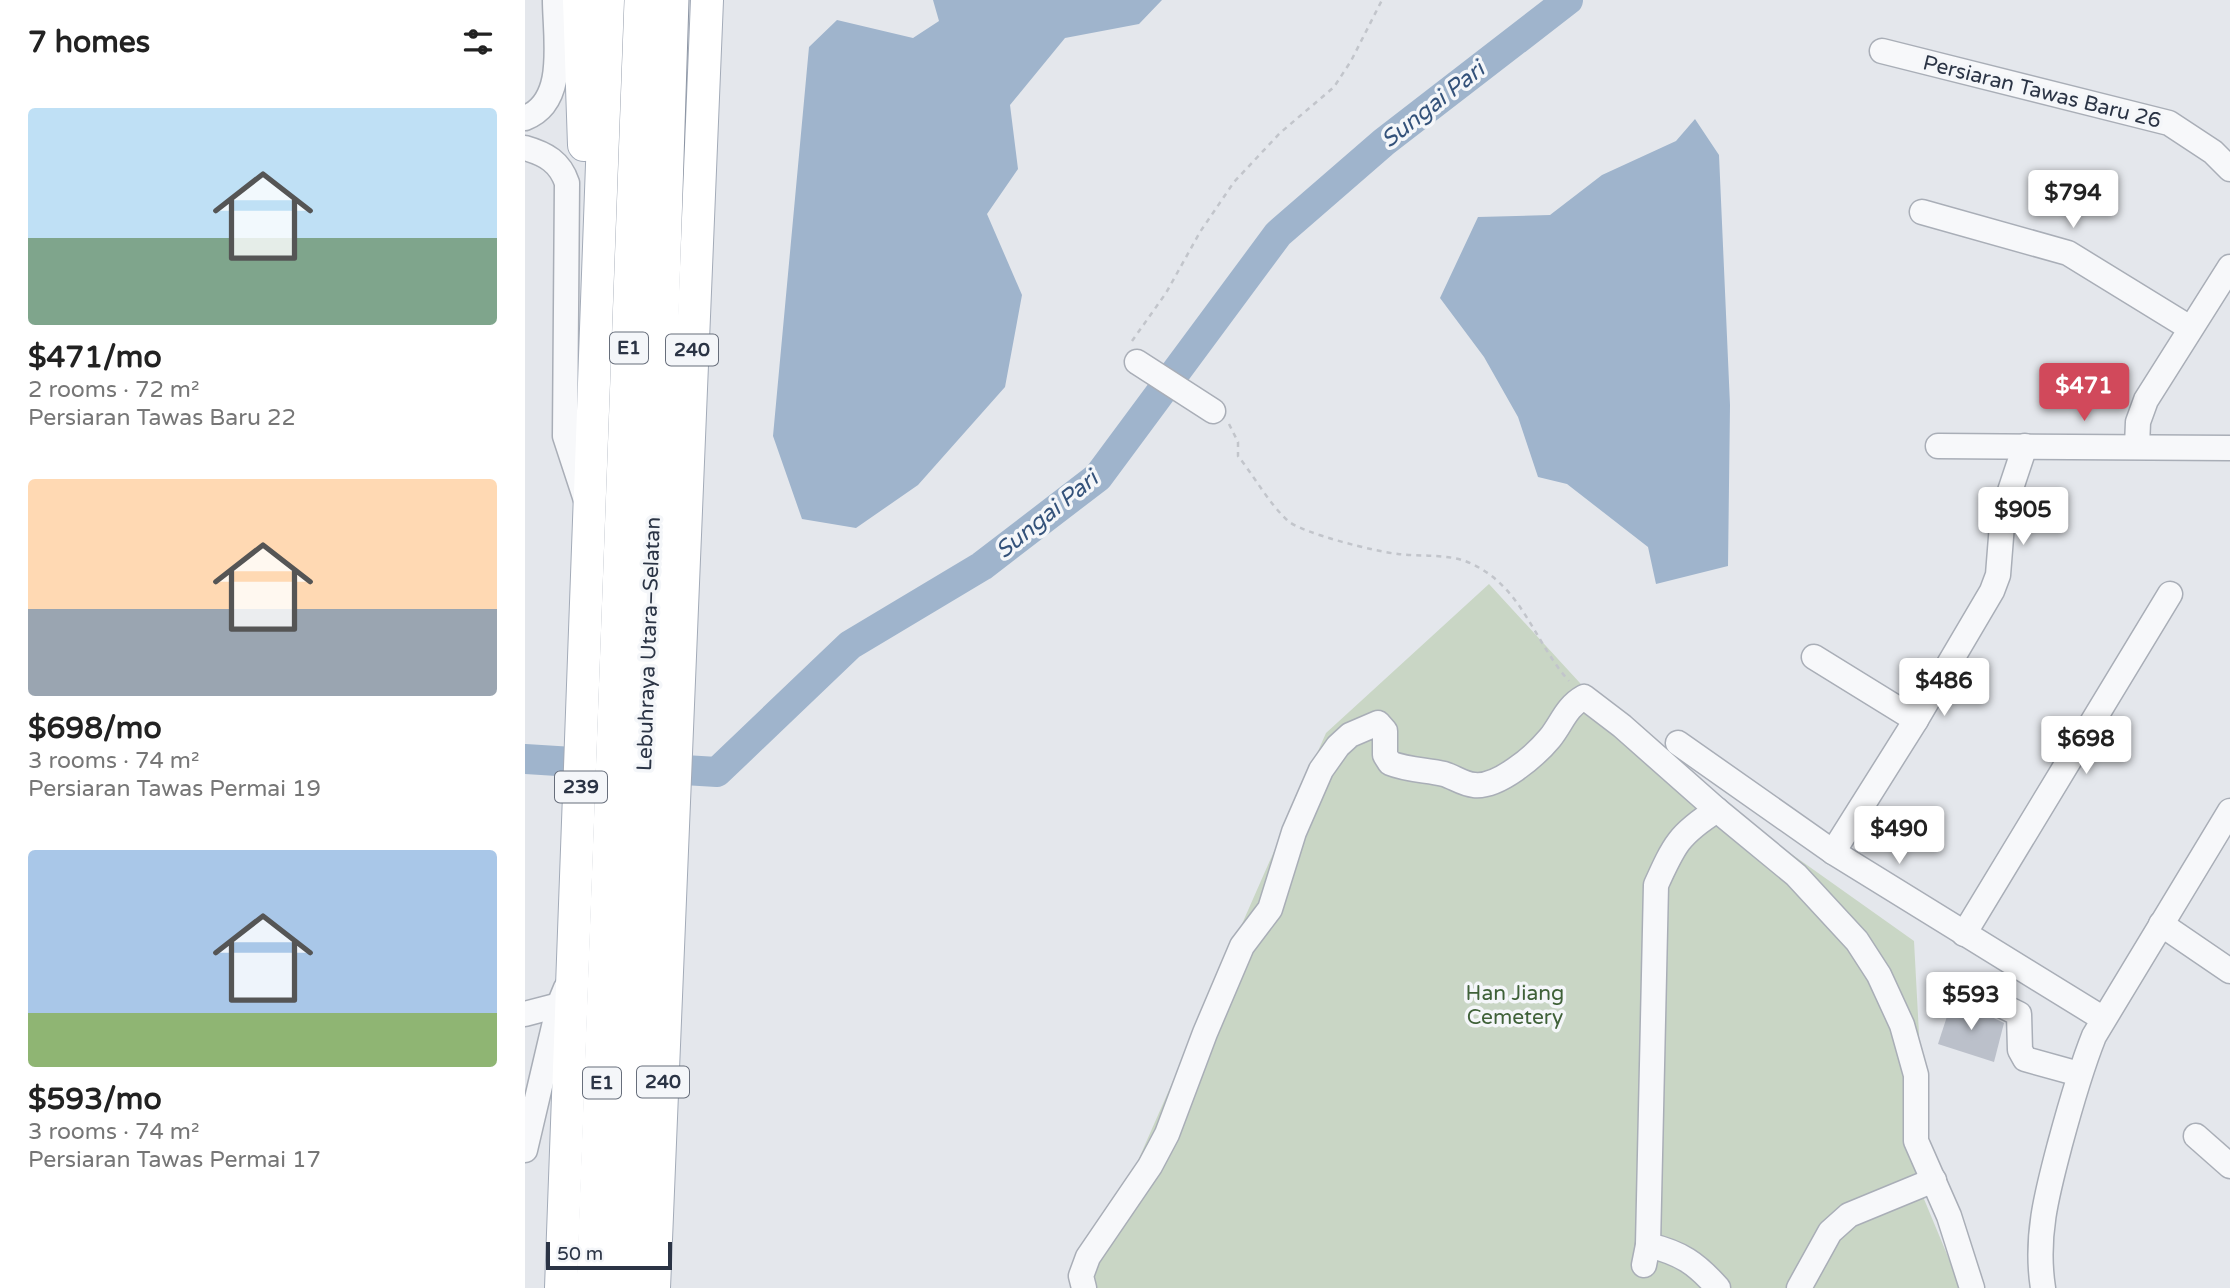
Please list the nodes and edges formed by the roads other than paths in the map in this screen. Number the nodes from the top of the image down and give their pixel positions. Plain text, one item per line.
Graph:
1 (555, 0) edge
2 (579, 0) edge
3 (608, 0) edge
4 (643, 0) edge
5 (670, 0) edge
6 (707, 0) edge
7 (1882, 51) dead end
8 (525, 118) edge
9 (525, 148) edge
10 (2230, 169) edge
11 (1922, 212) dead end
12 (2230, 267) edge
13 (2190, 328) junction
14 (596, 338) junction
15 (1137, 362) road end
16 (1213, 411) road end
17 (1938, 446) dead end
18 (2025, 446) junction
19 (2137, 446) junction
20 (2230, 448) edge
21 (588, 507) junction
22 (2170, 594) dead end
23 (1814, 657) dead end
24 (632, 698) junction
25 (1916, 720) junction
26 (1678, 743) dead end
27 (1717, 810) junction
28 (2230, 811) edge
29 (1833, 852) junction
30 (625, 878) junction
31 (2161, 924) junction
32 (1964, 934) junction
33 (2230, 971) edge
34 (573, 975) junction
35 (1964, 987) dead end
36 (559, 1005) junction
37 (525, 1014) edge
38 (2102, 1018) junction
39 (2079, 1074) junction
40 (2196, 1136) dead end
41 (525, 1150) edge
42 (2230, 1166) edge
43 (1934, 1180) junction
44 (561, 1288) edge
45 (595, 1288) edge
46 (621, 1288) edge
47 (655, 1288) edge
48 (1084, 1288) edge
49 (1718, 1288) edge
50 (1799, 1288) edge
51 (1972, 1288) edge
52 (2043, 1288) edge

1 - 8 street
2 - 14 main road
3 - 14 main road, 239
4 - 24 highway, Lebuhraya Utara–Selatan / E1
5 - 24 highway, Lebuhraya Utara–Selatan / E1
6 - 24 main road, 240
7 - 10 street, Persiaran Tawas Baru 26
9 - 21 street
11 - 13 street
12 - 13 street
13 - 19 street
14 - 21 main road, 239
15 - 16 street
17 - 18 street
18 - 19 street
18 - 25 street
19 - 20 street
21 - 24 main road, 239
22 - 32 street
23 - 25 street
24 - 30 highway, Lebuhraya Utara–Selatan / E1
24 - 30 main road, 239
25 - 29 street
26 - 29 street
27 - 43 street
27 - 48 street
27 - 49 street
28 - 31 street
29 - 32 street
30 - 34 main road, 239
30 - 45 highway, Lebuhraya Utara–Selatan / E1
30 - 46 highway, Lebuhraya Utara–Selatan / E1
30 - 47 main road, 240
31 - 33 street
31 - 38 street
32 - 38 street
34 - 36 street
34 - 44 main road, 239
35 - 39 street
36 - 37 street
36 - 41 street
38 - 39 street
39 - 52 street
40 - 42 street
43 - 50 street
43 - 51 street

